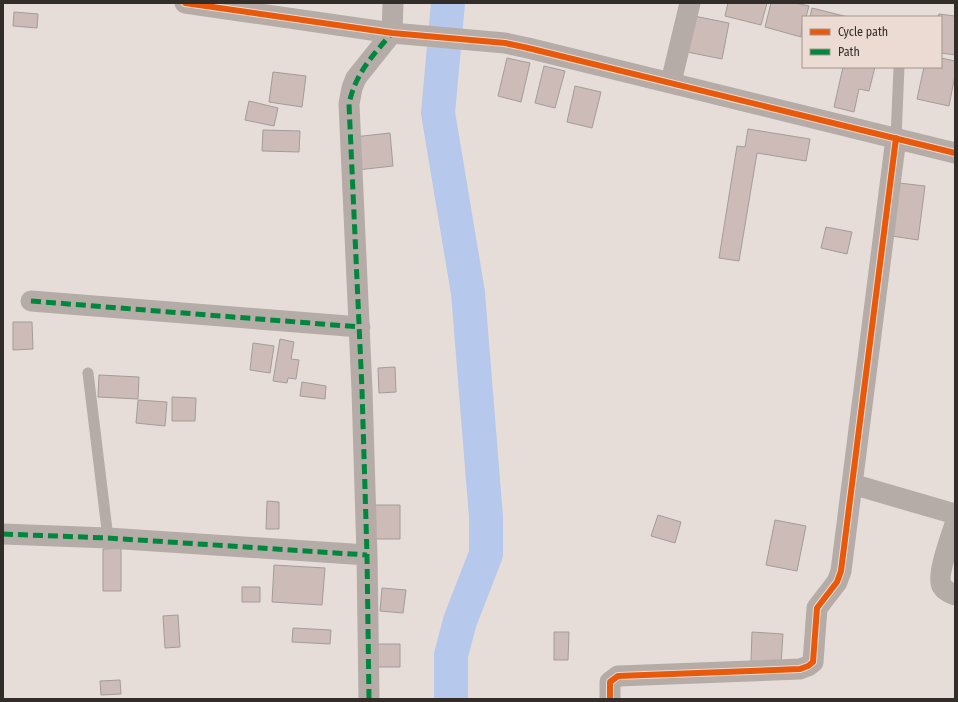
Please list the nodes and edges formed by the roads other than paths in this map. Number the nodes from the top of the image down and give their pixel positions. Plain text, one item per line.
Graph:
1 (185, 3) edge
2 (393, 3) edge
3 (690, 3) edge
4 (291, 11) edge
5 (392, 33) junction
6 (899, 68) edge
7 (671, 82) junction
8 (896, 138) junction
9 (955, 153) edge
10 (31, 301) dead end
11 (360, 328) junction
12 (88, 373) dead end
13 (852, 484) junction
14 (955, 514) edge
15 (955, 524) edge
16 (3, 534) edge
17 (108, 538) junction
18 (367, 555) junction
19 (955, 595) edge
20 (369, 699) edge
21 (610, 699) edge

1 - 4 street
2 - 5 street
3 - 7 street
4 - 5 street
5 - 7 street
5 - 11 street
6 - 8 lane
7 - 8 street
8 - 9 street
8 - 13 street
10 - 11 street
11 - 18 street
12 - 17 lane
13 - 14 street
13 - 21 street
15 - 19 street
16 - 17 street
17 - 18 street
18 - 20 street

